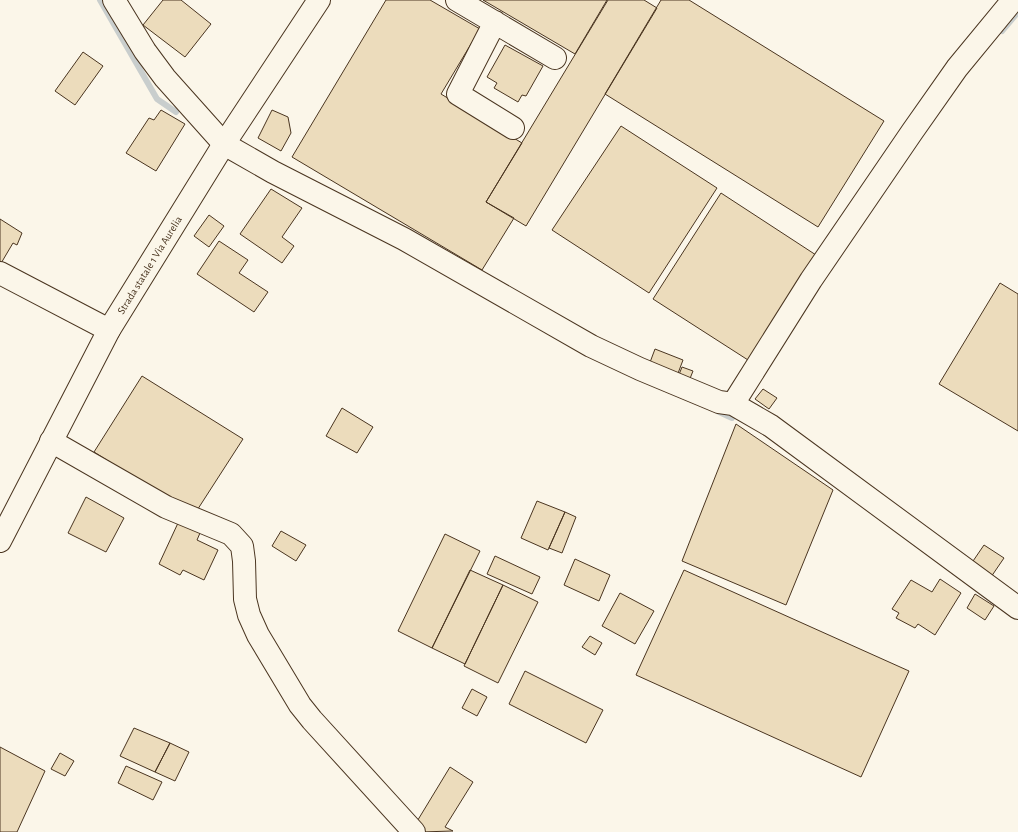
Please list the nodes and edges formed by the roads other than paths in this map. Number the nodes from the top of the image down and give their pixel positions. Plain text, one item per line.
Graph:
1 (114, 0) edge
2 (319, 0) edge
3 (457, 0) edge
4 (1013, 0) edge
5 (495, 22) junction
6 (555, 58) dead end
7 (513, 128) dead end
8 (224, 144) junction
9 (0, 273) edge
10 (109, 330) junction
11 (733, 404) junction
12 (51, 441) junction
13 (0, 541) edge
14 (1018, 608) edge
15 (414, 832) edge

1 - 8 street
2 - 8 street, Strada statale 1 Via Aurelia
3 - 5 street
4 - 11 street
5 - 6 street
5 - 7 street
8 - 10 street, Strada statale 1 Via Aurelia
8 - 11 street
9 - 10 street
10 - 12 street, Strada statale 1 Via Aurelia
11 - 14 street
12 - 13 street, Strada statale 1 Via Aurelia
12 - 15 street

